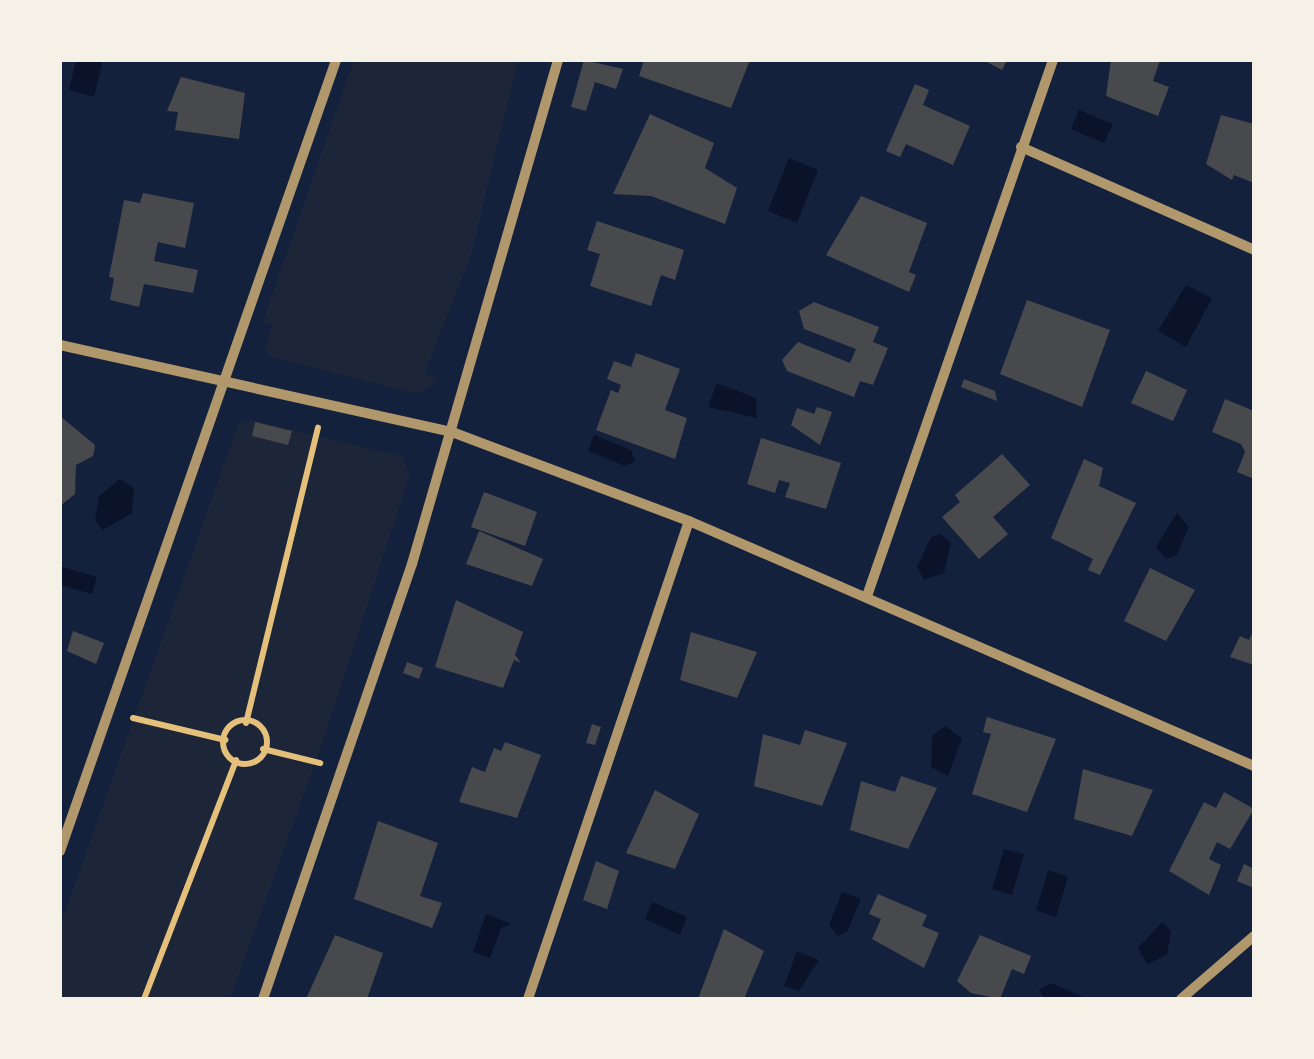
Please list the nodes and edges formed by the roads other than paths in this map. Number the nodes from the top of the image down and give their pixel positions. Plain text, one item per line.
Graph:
1 (336, 60) edge
2 (558, 60) edge
3 (1053, 60) edge
4 (1021, 147) junction
5 (1254, 250) edge
6 (60, 345) edge
7 (225, 378) junction
8 (452, 432) junction
9 (689, 521) junction
10 (867, 596) junction
11 (1254, 766) edge
12 (60, 851) edge
13 (1254, 936) edge
14 (262, 999) edge
15 (528, 999) edge
16 (1181, 999) edge

1 - 7 street
2 - 8 street
3 - 4 street
4 - 5 street
4 - 10 street
6 - 7 street
7 - 8 street
7 - 12 street
8 - 9 street
8 - 14 street
9 - 10 street
9 - 15 street
10 - 11 street
13 - 16 street

